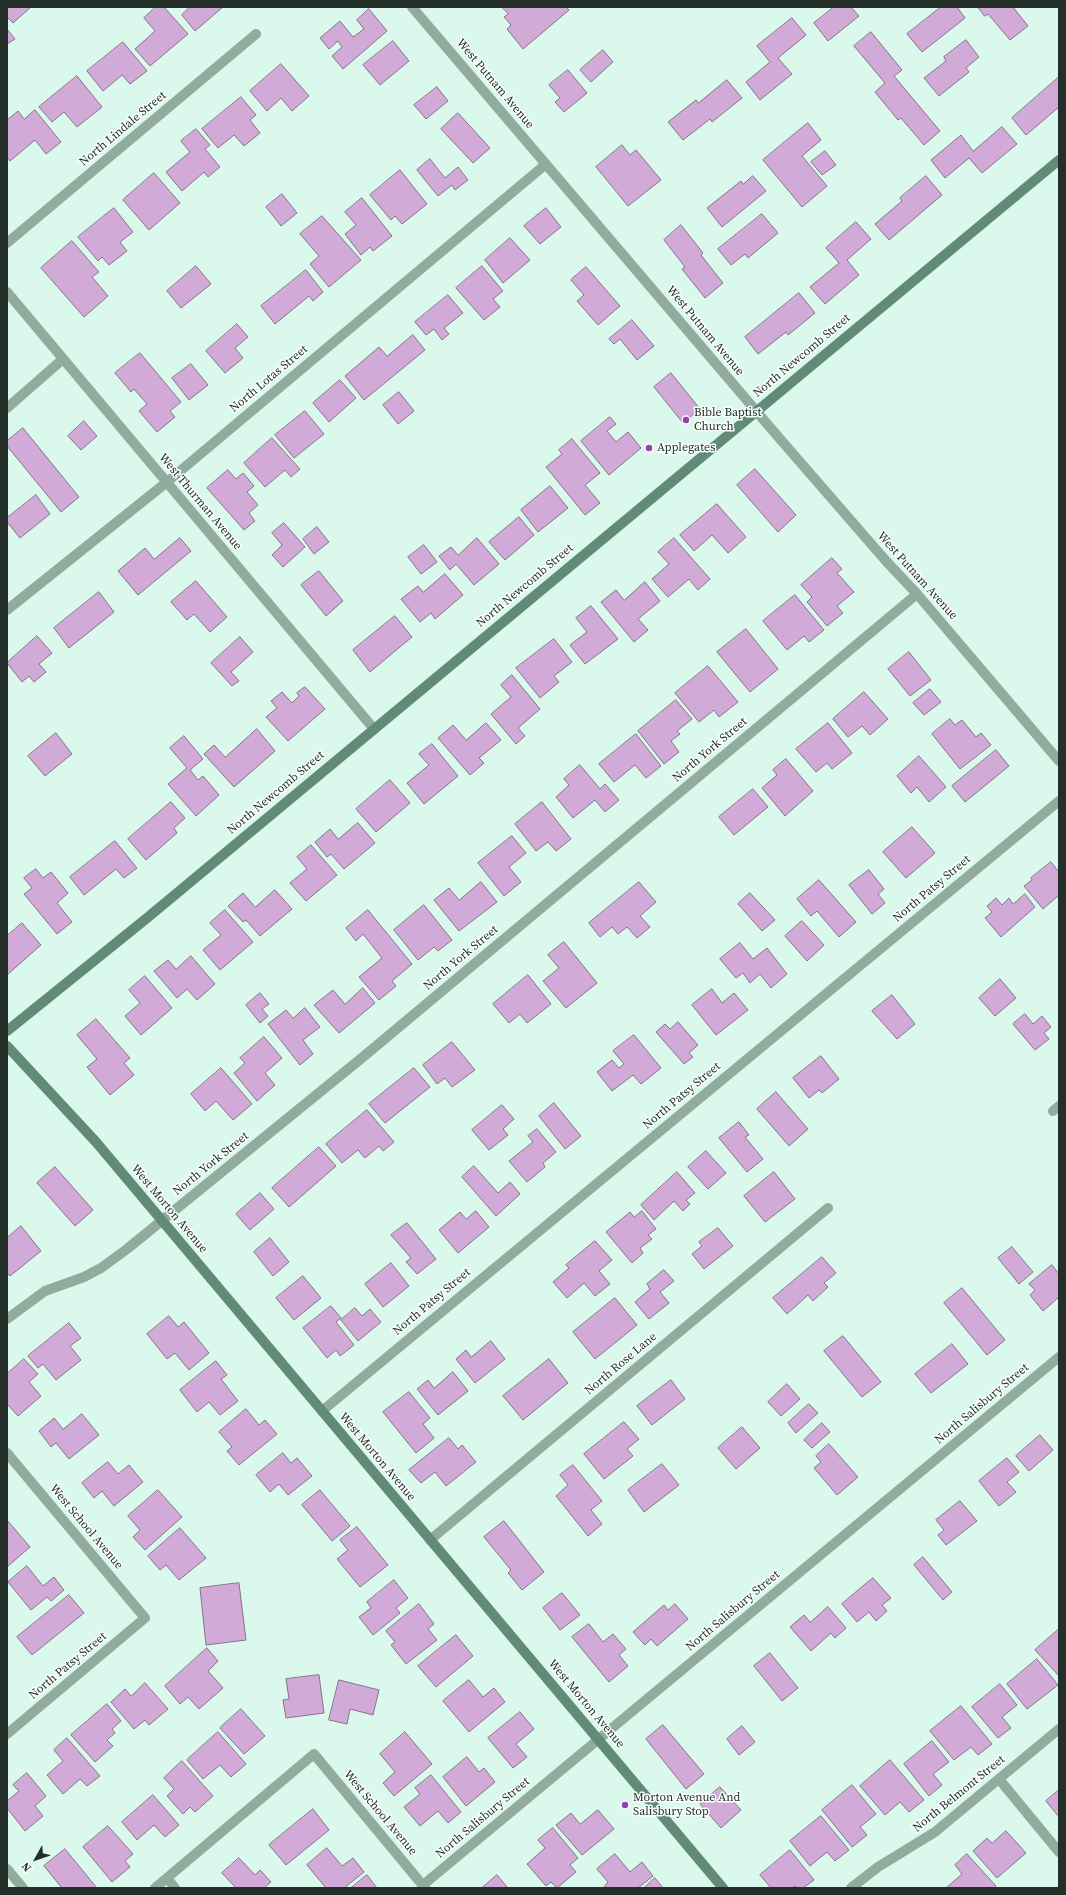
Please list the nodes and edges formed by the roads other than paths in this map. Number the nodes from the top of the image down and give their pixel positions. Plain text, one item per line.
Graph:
1 (412, 7) edge
2 (256, 34) dead end
3 (1059, 160) edge
4 (546, 164) junction
5 (7, 243) edge
6 (7, 292) edge
7 (63, 359) junction
8 (7, 408) edge
9 (756, 410) junction
10 (166, 482) junction
11 (917, 594) junction
12 (7, 610) edge
13 (374, 729) junction
14 (1059, 761) edge
15 (1059, 801) edge
16 (7, 1031) edge
17 (7, 1046) edge
18 (828, 1208) dead end
19 (162, 1221) junction
20 (7, 1319) edge
21 (1059, 1357) edge
22 (322, 1411) junction
23 (7, 1453) edge
24 (430, 1540) junction
25 (145, 1618) joint
26 (1059, 1729) edge
27 (7, 1734) edge
28 (599, 1739) junction
29 (999, 1779) junction
30 (1059, 1852) edge
31 (7, 1869) edge
32 (166, 1878) junction
33 (424, 1886) edge
34 (23, 1888) edge
35 (155, 1888) edge
36 (175, 1888) edge
37 (723, 1888) edge
38 (851, 1888) edge

1 - 4 street, West Putnam Avenue
2 - 5 street, North Lindale Street
3 - 9 main road, North Newcomb Street
4 - 9 street, West Putnam Avenue
4 - 10 street, North Lotas Street
6 - 7 street, West Thurman Avenue
7 - 8 street
7 - 10 street, West Thurman Avenue
9 - 11 street, West Putnam Avenue
9 - 13 main road, North Newcomb Street
10 - 12 street, North Lotas Street
10 - 13 street, West Thurman Avenue
11 - 14 street, West Putnam Avenue
11 - 19 street, North York Street
13 - 16 main road, North Newcomb Street
15 - 22 street, North Patsy Street
17 - 19 main road, West Morton Avenue
18 - 24 street, North Rose Lane
19 - 20 street, North York Street
19 - 22 main road, West Morton Avenue
21 - 28 street, North Salisbury Street
22 - 24 main road, West Morton Avenue
23 - 25 street, West School Avenue
24 - 28 main road, West Morton Avenue
25 - 27 street, North Patsy Street
26 - 29 street, North Belmont Street
28 - 33 street, North Salisbury Street
28 - 37 main road, West Morton Avenue
29 - 30 street
29 - 38 street, North Belmont Street
31 - 34 street
32 - 33 street, West School Avenue
32 - 35 street
32 - 36 street

